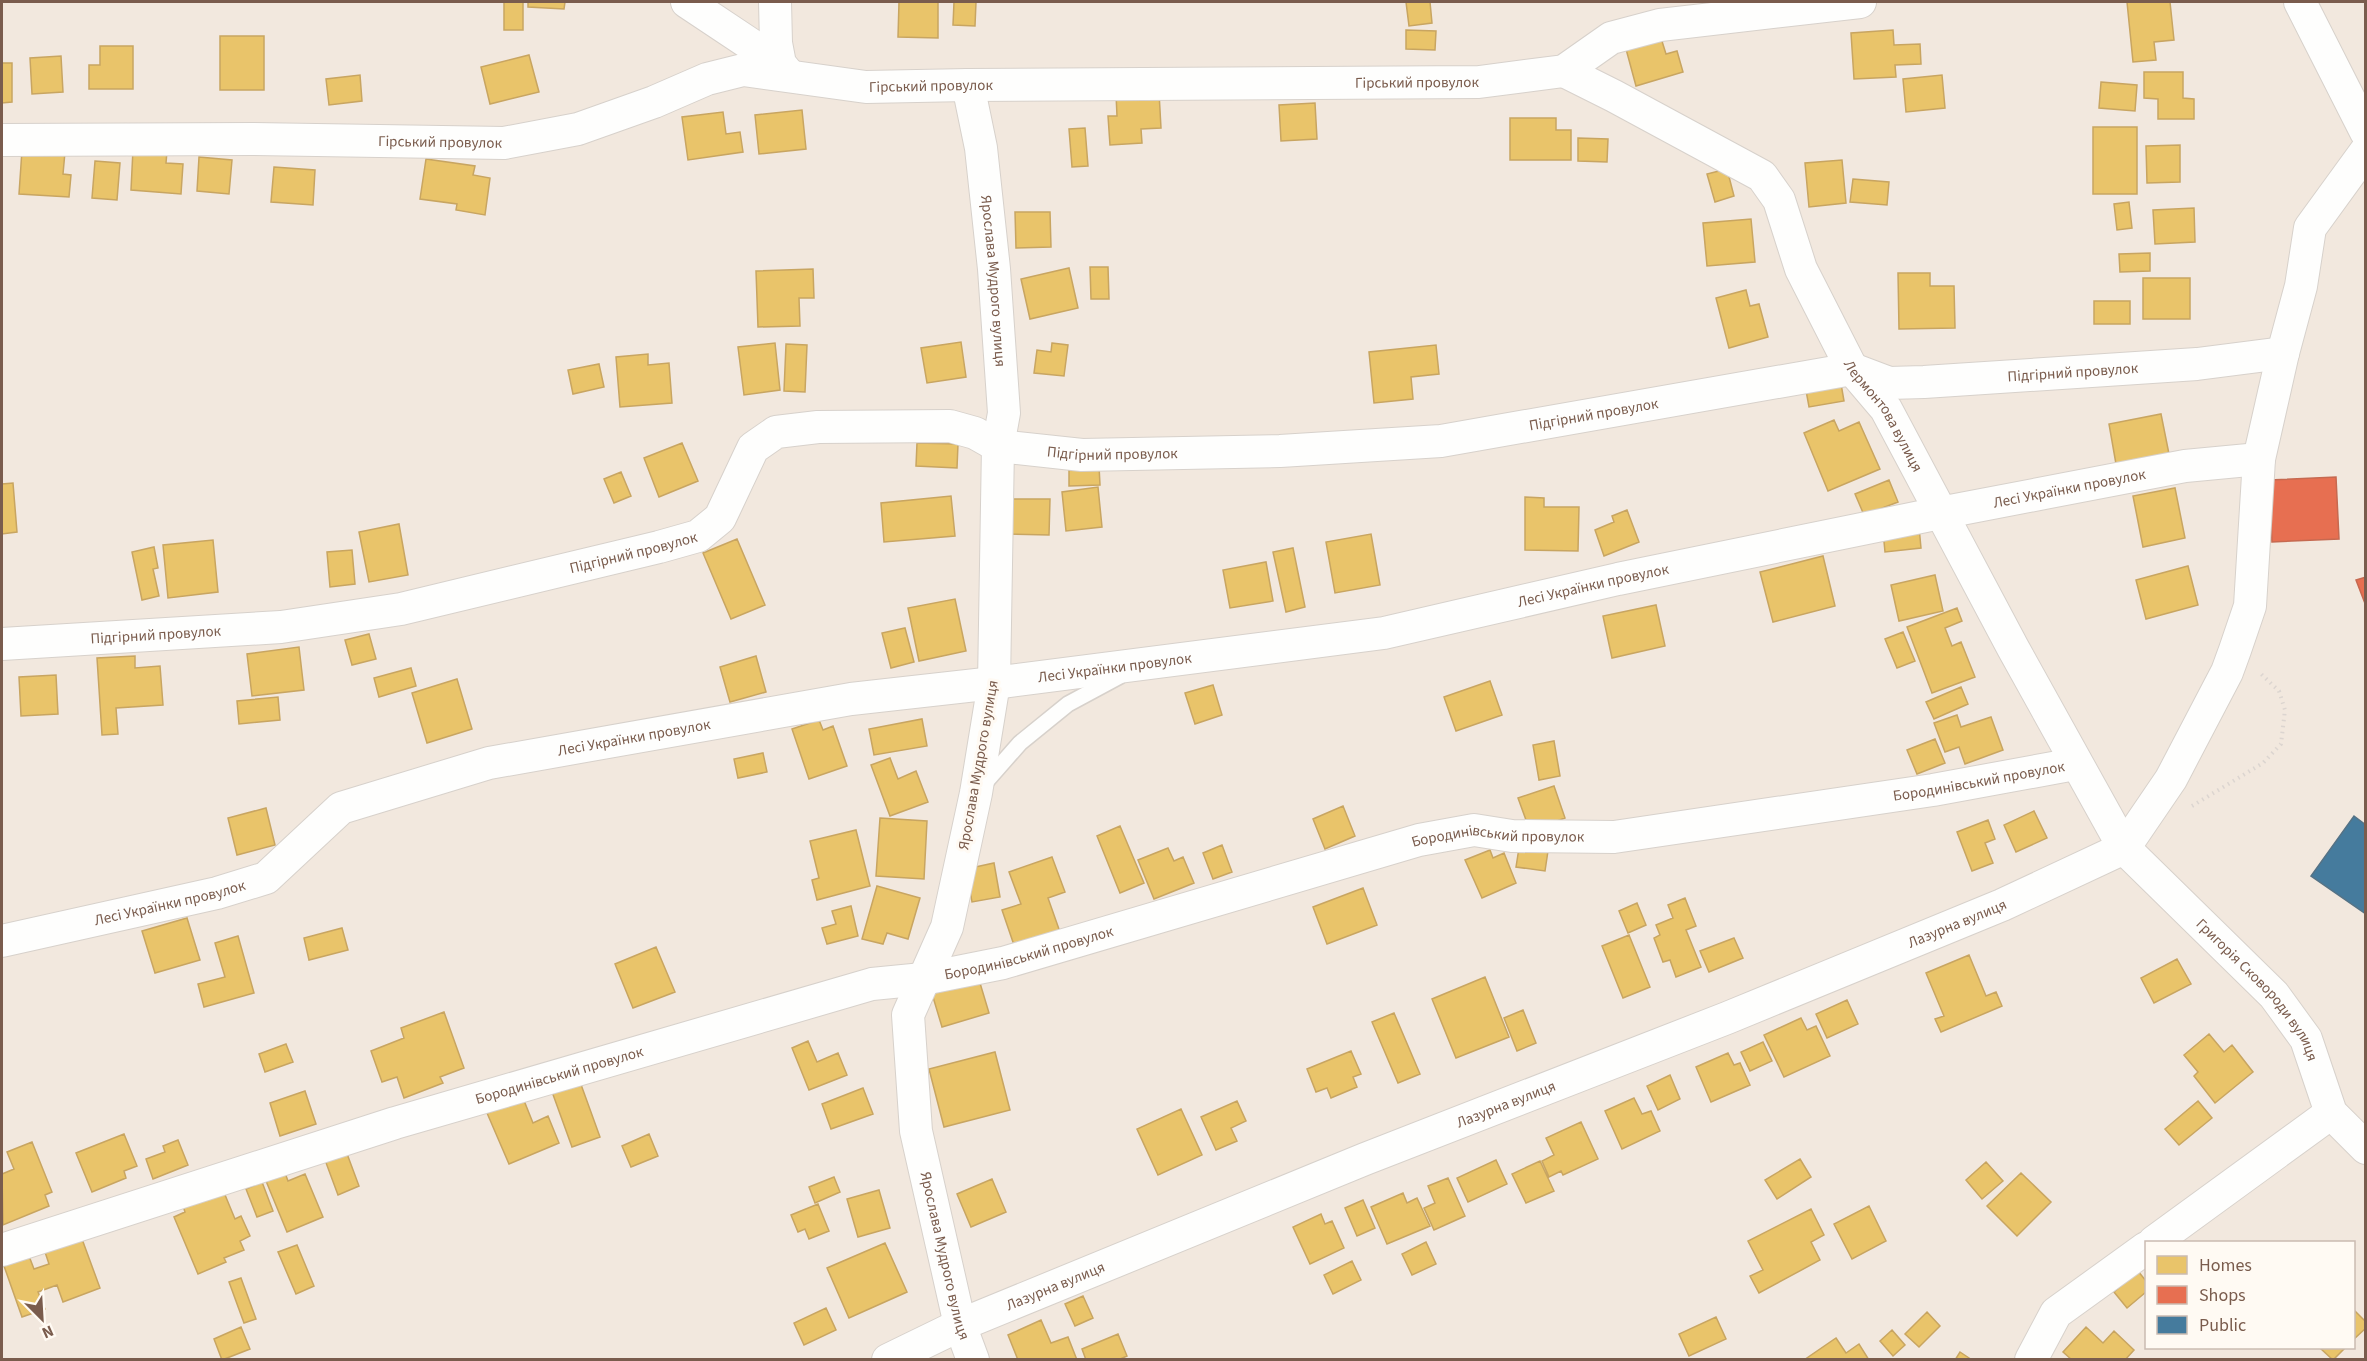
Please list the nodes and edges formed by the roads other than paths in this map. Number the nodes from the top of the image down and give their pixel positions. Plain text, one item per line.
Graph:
1 (687, 2) edge
2 (775, 2) edge
3 (1860, 2) edge
4 (2300, 2) edge
5 (786, 71) junction
6 (1564, 71) junction
7 (968, 85) junction
8 (2366, 132) edge
9 (2, 140) edge
10 (2366, 151) edge
11 (2283, 353) junction
12 (1852, 369) junction
13 (999, 446) junction
14 (2259, 459) junction
15 (1940, 513) junction
16 (2, 644) edge
17 (1141, 664) junction
18 (994, 683) junction
19 (2075, 764) junction
20 (976, 793) junction
21 (2124, 849) junction
22 (2, 941) edge
23 (924, 979) junction
24 (2331, 1113) junction
25 (2366, 1148) edge
26 (2155, 1241) edge
27 (2145, 1249) edge
28 (2, 1250) edge
29 (960, 1325) junction
30 (888, 1359) edge
31 (973, 1359) edge
32 (2031, 1359) edge

1 - 5 street
2 - 5 street
3 - 6 street, Гірський провулок
4 - 8 street
5 - 7 street, Гірський провулок
5 - 9 street, Гірський провулок
6 - 7 street, Гірський провулок
6 - 12 street, Лермонтова вулиця
7 - 13 street, Ярослава Мудрого вулиця
10 - 11 street
11 - 12 street, Підгірний провулок
11 - 14 street
12 - 13 street, Підгірний провулок
12 - 15 street, Лермонтова вулиця
13 - 16 street, Підгірний провулок
13 - 18 street, Ярослава Мудрого вулиця
14 - 15 street, Лесі Українки провулок
14 - 21 street
15 - 17 street, Лесі Українки провулок
15 - 19 street, Лермонтова вулиця
17 - 18 street, Лесі Українки провулок
17 - 20 lane
18 - 20 street, Ярослава Мудрого вулиця
18 - 22 street, Лесі Українки провулок
19 - 21 street, Лермонтова вулиця
19 - 23 street, Бородинівський провулок
20 - 23 street, Ярослава Мудрого вулиця
21 - 24 street, Григорія Сковороди вулиця
21 - 29 street, Лазурна вулиця
23 - 28 street, Бородинівський провулок
23 - 29 street, Ярослава Мудрого вулиця
24 - 25 street, Григорія Сковороди вулиця
24 - 26 street
27 - 32 street
29 - 30 street, Лазурна вулиця
29 - 31 street, Ярослава Мудрого вулиця

